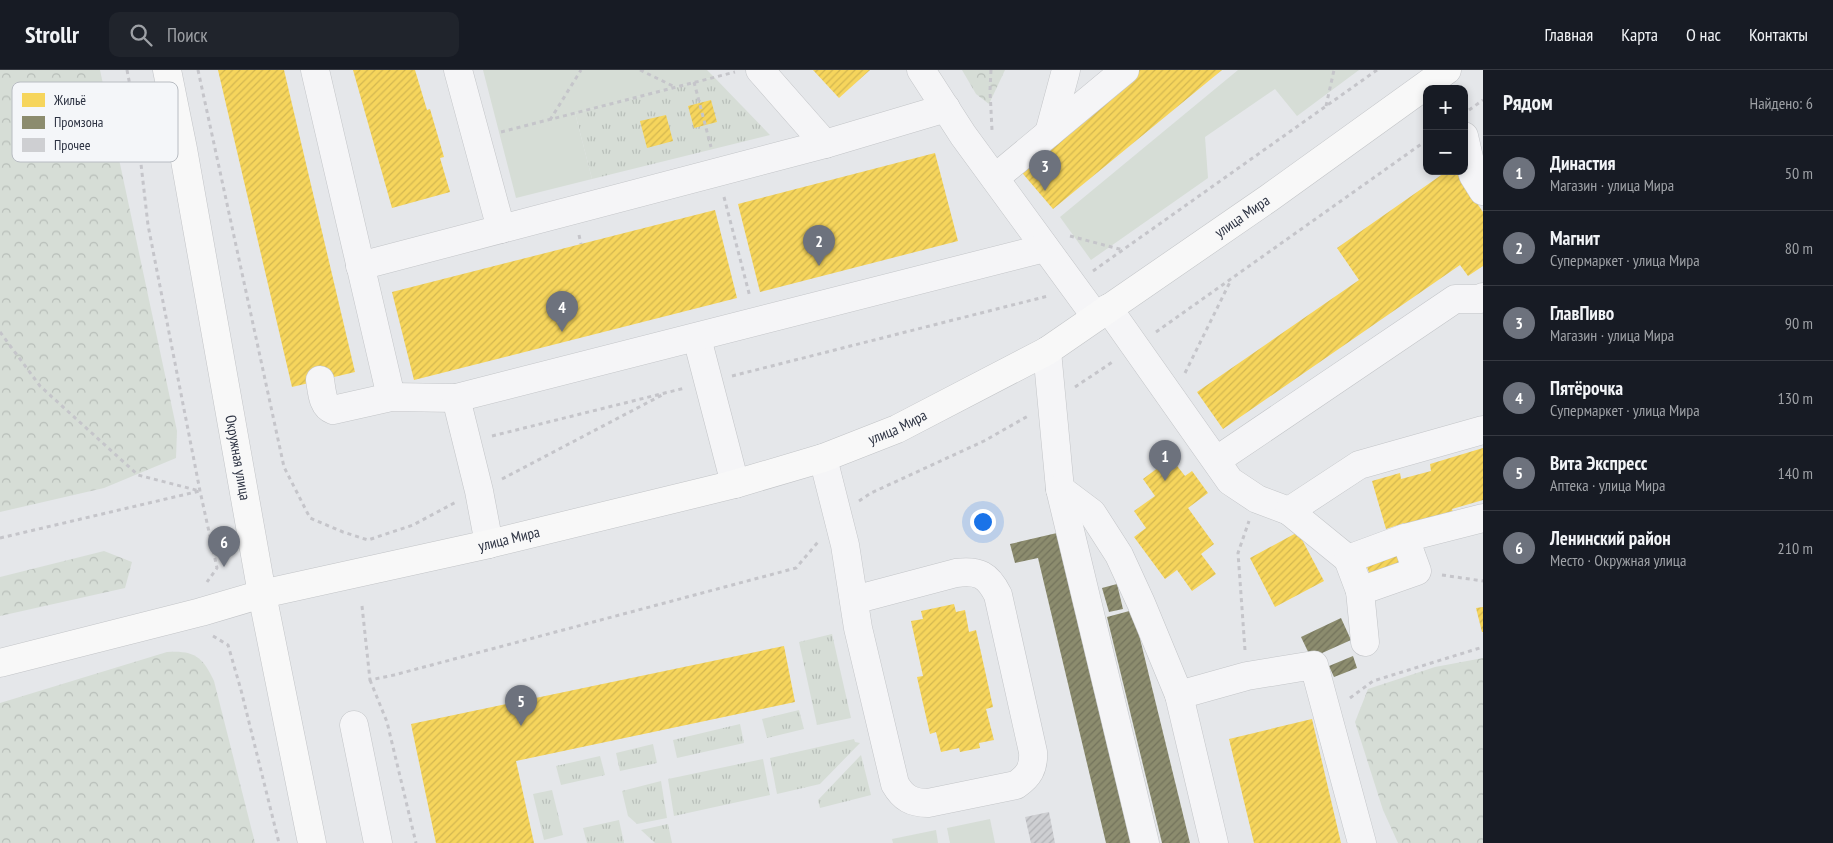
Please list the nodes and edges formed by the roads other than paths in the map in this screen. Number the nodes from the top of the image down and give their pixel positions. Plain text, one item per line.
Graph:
1 (315, 70) edge
2 (458, 70) edge
3 (760, 70) edge
4 (921, 70) edge
5 (1066, 70) edge
6 (1125, 70) edge
7 (1436, 77) edge
8 (946, 108) junction
9 (178, 124) edge
10 (1049, 133) junction
11 (825, 144) junction
12 (1468, 153) edge
13 (994, 178) junction
14 (1483, 191) edge
15 (501, 229) junction
16 (1056, 242) junction
17 (360, 266) junction
18 (1483, 297) edge
19 (1102, 312) junction
20 (696, 338) junction
21 (1047, 351) junction
22 (320, 380) dead end
23 (391, 397) junction
24 (456, 398) junction
25 (1483, 430) edge
26 (823, 458) junction
27 (1217, 460) junction
28 (735, 484) junction
29 (1060, 489) junction
30 (1289, 511) junction
31 (1483, 518) edge
32 (1406, 538) junction
33 (489, 544) junction
34 (1348, 559) junction
35 (1360, 591) junction
36 (262, 594) junction
37 (854, 600) junction
38 (1365, 642) dead end
39 (0, 663) edge
40 (1179, 696) junction
41 (354, 725) dead end
42 (312, 843) edge
43 (378, 843) edge
44 (1145, 843) edge
45 (1214, 843) edge
46 (1362, 843) edge

1 - 17 lane
2 - 15 lane
3 - 11 lane
4 - 8 lane
5 - 10 lane
6 - 10 lane
7 - 19 main road, улица Мира
8 - 11 lane
8 - 13 lane
9 - 36 main road, Окружная улица
10 - 13 lane
11 - 15 lane
12 - 14 lane
13 - 16 lane
15 - 17 lane
16 - 19 lane
16 - 20 lane
17 - 23 lane
18 - 27 lane
19 - 21 main road, улица Мира
19 - 27 lane
20 - 24 lane
20 - 28 lane
21 - 26 main road, улица Мира
21 - 29 lane
22 - 23 lane
23 - 24 lane
24 - 33 lane
25 - 30 lane
26 - 28 main road, улица Мира
26 - 37 lane
27 - 30 lane
28 - 33 main road, улица Мира
29 - 40 lane
29 - 44 lane
30 - 34 lane
31 - 32 lane
32 - 34 lane
32 - 35 lane
33 - 36 main road, улица Мира
34 - 35 lane
35 - 38 lane
36 - 39 main road, улица Мира
36 - 42 main road, Окружная улица
37 - 37 lane
40 - 45 lane
40 - 46 lane
41 - 43 lane

